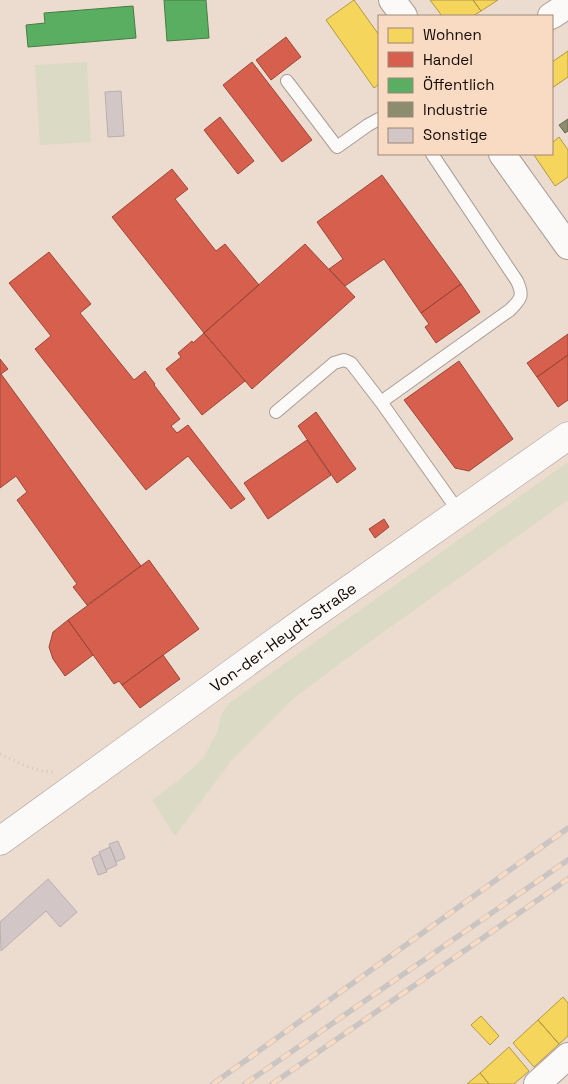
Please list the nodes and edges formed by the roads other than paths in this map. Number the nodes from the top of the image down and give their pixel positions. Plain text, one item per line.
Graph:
1 (392, 0) edge
2 (568, 5) edge
3 (403, 15) edge
4 (553, 15) edge
5 (287, 81) dead end
6 (378, 120) edge
7 (433, 155) edge
8 (503, 155) edge
9 (568, 246) edge
10 (381, 402) junction
11 (276, 412) dead end
12 (568, 436) edge
13 (459, 512) junction
14 (0, 841) edge
15 (568, 1056) edge
16 (537, 1084) edge

1 - 3 street
2 - 4 street
5 - 6 lane
7 - 10 lane
8 - 9 street
10 - 11 lane
10 - 13 lane
12 - 13 main road, Von-der-Heydt-Straße
13 - 14 main road, Von-der-Heydt-Straße
15 - 16 street

